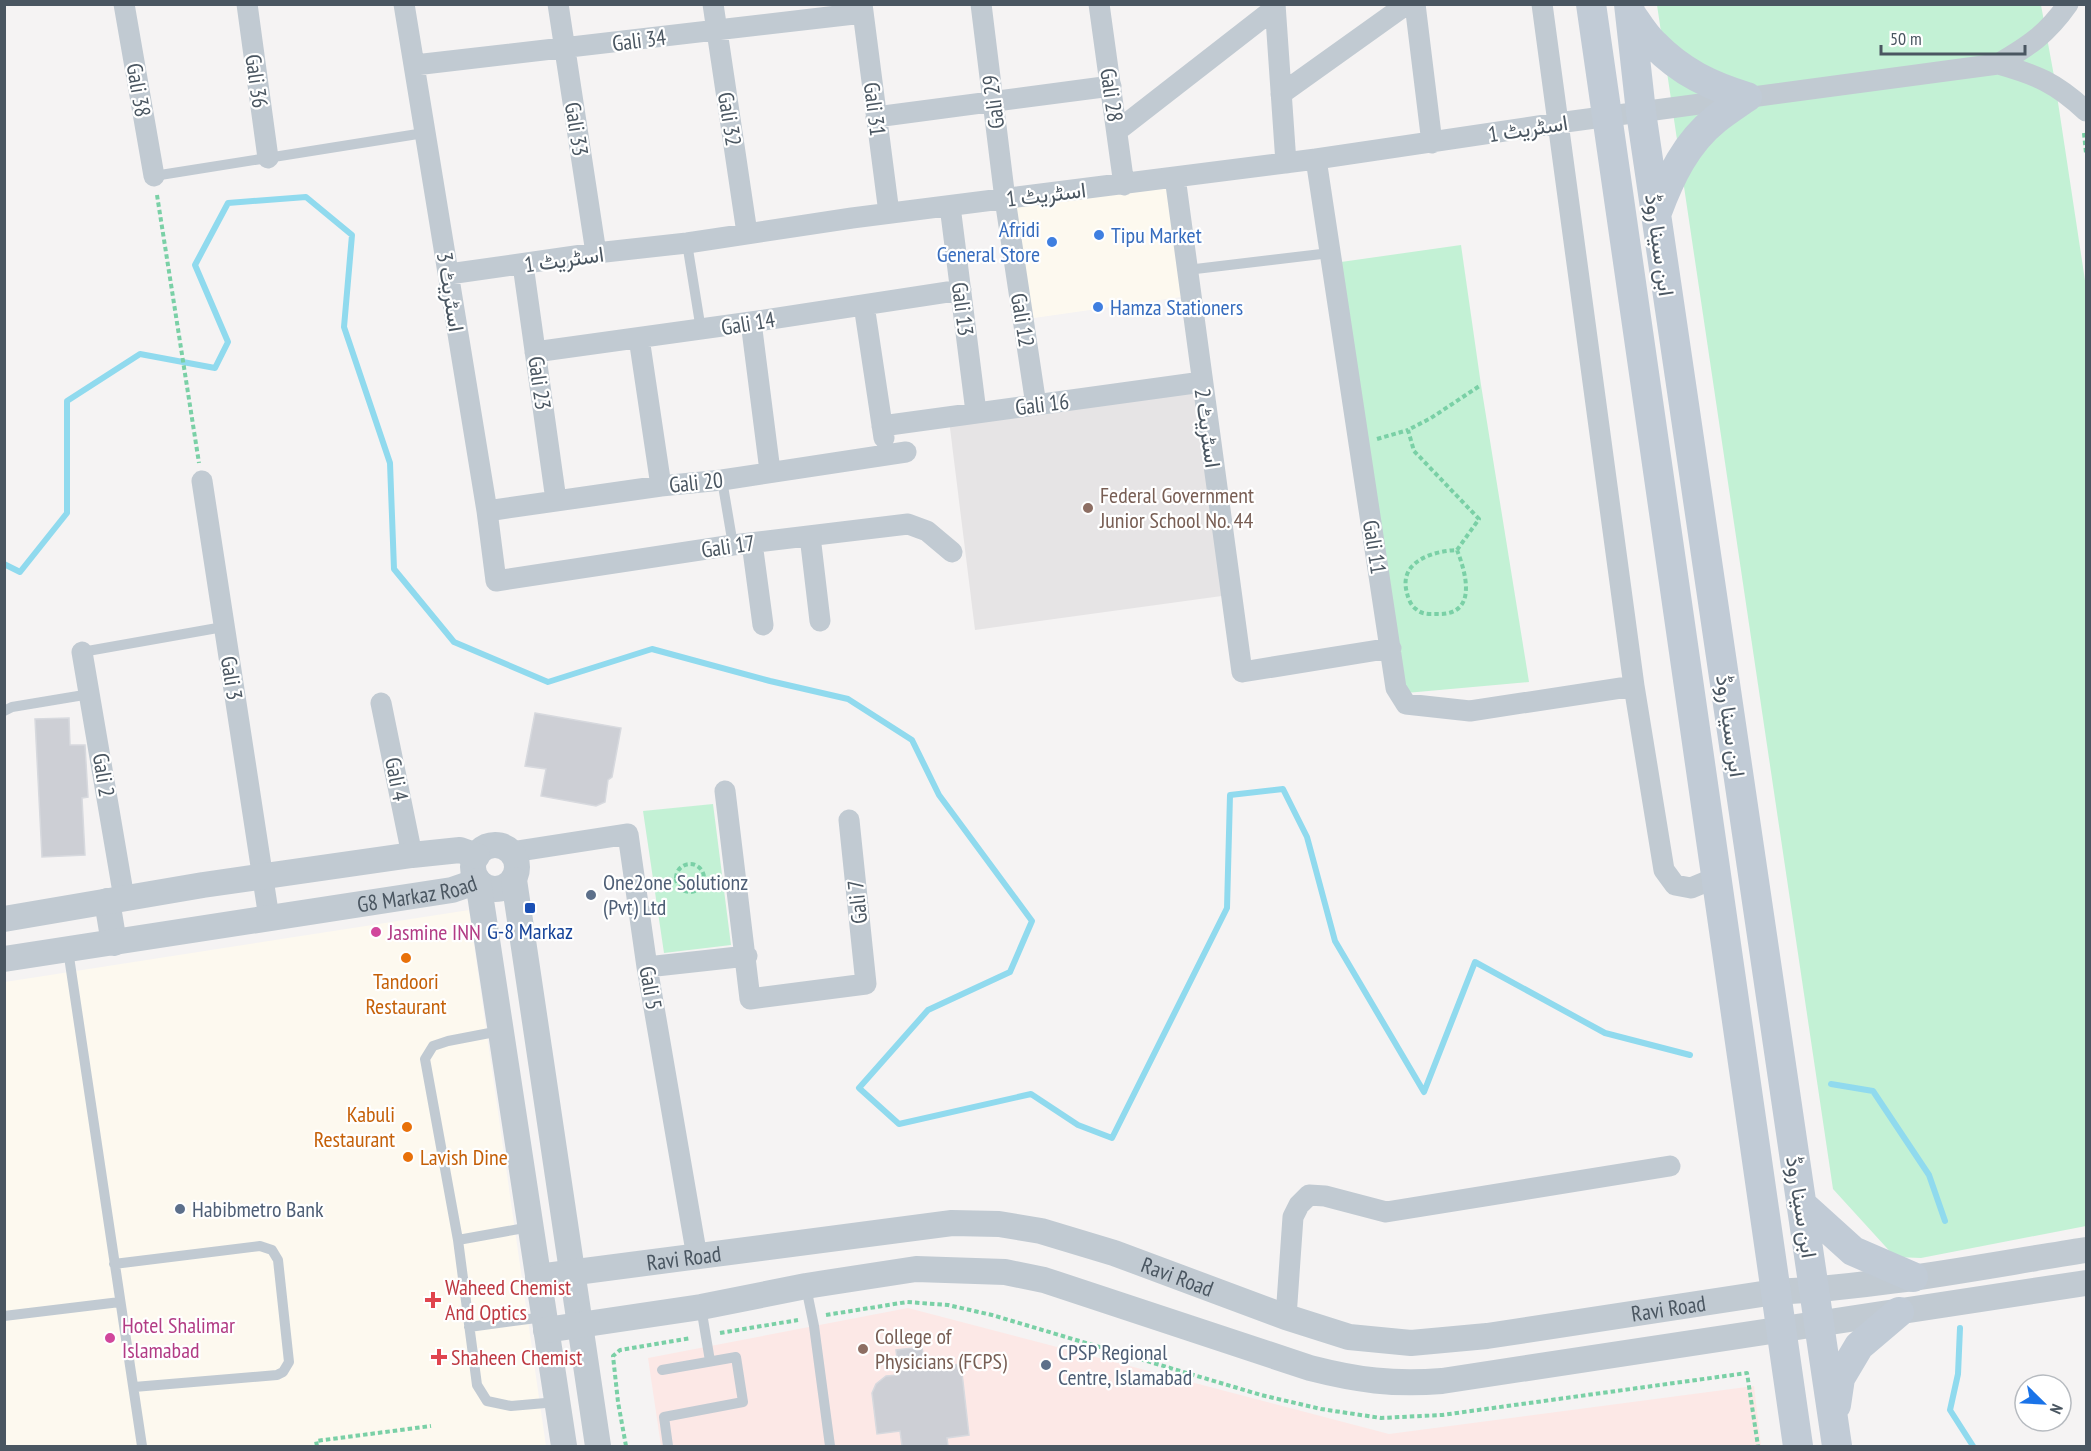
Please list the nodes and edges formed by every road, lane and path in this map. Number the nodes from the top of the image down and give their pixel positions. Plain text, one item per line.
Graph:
1 (123, 4) edge
2 (247, 4) edge
3 (404, 4) edge
4 (558, 4) edge
5 (713, 4) edge
6 (981, 4) edge
7 (1100, 4) edge
8 (1407, 4) edge
9 (1415, 4) edge
10 (1542, 4) edge
11 (1591, 4) edge
12 (2068, 4) edge
13 (1275, 6) edge
14 (862, 9) edge
15 (1630, 9) edge
16 (717, 31) junction
17 (564, 48) junction
18 (1998, 64) junction
19 (415, 65) junction
20 (1111, 86) junction
21 (1281, 94) junction
22 (1747, 97) junction
23 (993, 101) junction
24 (2086, 111) edge
25 (1641, 112) junction
26 (1607, 116) junction
27 (876, 117) junction
28 (1558, 123) junction
29 (1117, 131) junction
30 (424, 133) junction
31 (2084, 133) dead end
32 (1432, 143) junction
33 (2086, 153) edge
34 (268, 159) junction
35 (1316, 159) junction
36 (1286, 163) junction
37 (154, 176) junction
38 (1175, 177) junction
39 (1124, 185) junction
40 (1005, 199) junction
41 (950, 206) junction
42 (889, 213) junction
43 (1656, 216) junction
44 (747, 233) junction
45 (687, 243) junction
46 (596, 253) junction
47 (1330, 253) junction
48 (523, 265) junction
49 (1187, 270) junction
50 (449, 274) junction
51 (961, 290) junction
52 (864, 305) junction
53 (751, 322) junction
54 (701, 330) junction
55 (639, 338) junction
56 (535, 352) junction
57 (1202, 382) junction
58 (1481, 385) dead end
59 (1036, 405) junction
60 (976, 412) junction
61 (882, 426) junction
62 (1408, 430) junction
63 (1359, 445) junction
64 (770, 471) junction
65 (722, 480) junction
66 (202, 481) joint
67 (661, 486) junction
68 (556, 501) junction
69 (487, 511) junction
70 (810, 536) junction
71 (742, 544) junction
72 (1457, 550) junction
73 (952, 552) dead end
74 (496, 581) joint
75 (820, 621) dead end
76 (763, 626) dead end
77 (223, 627) junction
78 (1390, 648) junction
79 (82, 652) joint
80 (1634, 686) junction
81 (90, 694) junction
82 (381, 703) dead end
83 (4, 711) edge
84 (725, 791) dead end
85 (849, 820) dead end
86 (512, 852) junction
87 (412, 855) junction
88 (477, 868) junction
89 (264, 876) junction
90 (1715, 878) junction
91 (514, 880) junction
92 (722, 880) dead end
93 (703, 881) junction
94 (116, 899) junction
95 (270, 918) junction
96 (4, 919) edge
97 (114, 943) junction
98 (68, 950) junction
99 (747, 956) junction
100 (4, 959) edge
101 (647, 967) junction
102 (500, 1031) junction
103 (1670, 1166) dead end
104 (1801, 1204) junction
105 (531, 1227) junction
106 (458, 1240) junction
107 (2086, 1250) edge
108 (697, 1257) junction
109 (114, 1264) junction
110 (574, 1272) junction
111 (538, 1277) junction
112 (1913, 1277) junction
113 (2086, 1283) edge
114 (806, 1287) junction
115 (1814, 1290) junction
116 (1775, 1292) junction
117 (120, 1302) junction
118 (701, 1307) junction
119 (1899, 1312) junction
120 (4, 1317) edge
121 (1286, 1317) junction
122 (812, 1318) junction
123 (545, 1324) junction
124 (1820, 1324) junction
125 (580, 1326) junction
126 (469, 1328) junction
127 (1781, 1329) junction
128 (706, 1335) junction
129 (710, 1361) junction
130 (662, 1370) dead end
131 (134, 1387) junction
132 (557, 1402) junction
133 (432, 1426) dead end
134 (1835, 1434) edge
135 (142, 1446) edge
136 (317, 1446) edge
137 (564, 1446) edge
138 (598, 1446) edge
139 (626, 1446) edge
140 (668, 1446) edge
141 (830, 1446) edge
142 (1758, 1446) edge
143 (1798, 1446) edge

1 - 37 street, Gali 38
2 - 34 street, Gali 36
3 - 19 street, اسٹریٹ 3
4 - 17 street, Gali 33
5 - 16 street, Gali 32
6 - 23 street, Gali 29
7 - 20 street, Gali 28
8 - 21 street
9 - 32 street
10 - 28 street
11 - 26 main road, ابن سینا روڈ
12 - 18 street
13 - 21 street
13 - 29 street
14 - 16 street, Gali 34
14 - 27 street, Gali 31
15 - 22 main road
15 - 25 main road, ابن سینا روڈ
16 - 17 street, Gali 34
16 - 44 street, Gali 32
17 - 19 street, Gali 34
17 - 46 street, Gali 33
18 - 22 street, اسٹریٹ 1
18 - 24 street
19 - 30 street, اسٹریٹ 3
20 - 23 street
20 - 29 street, Gali 28
21 - 36 street
22 - 25 street, اسٹریٹ 1
22 - 43 main road
23 - 27 street
23 - 40 street, Gali 29
25 - 26 street, اسٹریٹ 1
25 - 43 main road, ابن سینا روڈ
26 - 28 street, اسٹریٹ 1
26 - 90 main road, ابن سینا روڈ
27 - 42 street, Gali 31
28 - 32 street, اسٹریٹ 1
28 - 80 street
29 - 39 street, Gali 28
30 - 34 lane
30 - 50 street, اسٹریٹ 3
31 - 33 path
32 - 35 street, اسٹریٹ 1
34 - 37 lane
35 - 36 street, اسٹریٹ 1
35 - 47 street, Gali 11
36 - 38 street, اسٹریٹ 1
37 - 66 path
38 - 39 street, اسٹریٹ 1
38 - 49 street, اسٹریٹ 2
39 - 40 street, اسٹریٹ 1
40 - 41 street, اسٹریٹ 1
40 - 59 street, Gali 12
41 - 42 street, اسٹریٹ 1
41 - 51 street, Gali 13
42 - 44 street, اسٹریٹ 1
43 - 104 main road, ابن سینا روڈ
44 - 45 street, اسٹریٹ 1
45 - 46 street, اسٹریٹ 1
45 - 54 lane
46 - 48 street, اسٹریٹ 1
47 - 49 lane
47 - 63 street, Gali 11
48 - 50 street, اسٹریٹ 1
48 - 56 street, Gali 23
49 - 57 street, اسٹریٹ 2
50 - 69 street, اسٹریٹ 3
51 - 52 street, Gali 14
51 - 60 street, Gali 13
52 - 53 street, Gali 14
52 - 61 street
53 - 54 street, Gali 14
53 - 64 street
54 - 55 street, Gali 14
55 - 56 street, Gali 14
55 - 67 street
56 - 68 street, Gali 23
57 - 59 street, Gali 16
57 - 78 street, اسٹریٹ 2
58 - 62 path
59 - 60 street, Gali 16
60 - 61 street, Gali 16
61 - 64 street, Gali 20
62 - 63 path
62 - 72 path
63 - 78 street, Gali 11
64 - 65 street, Gali 20
65 - 67 street, Gali 20
65 - 71 lane
66 - 77 street, Gali 3
67 - 68 street, Gali 20
68 - 69 street, Gali 20
69 - 74 street, اسٹریٹ 3
70 - 71 street, Gali 17
70 - 73 street, Gali 17
70 - 75 street
71 - 74 street, Gali 17
71 - 76 street
72 - 72 path
77 - 79 lane
77 - 89 street, Gali 3
78 - 80 street, Gali 11
79 - 81 street, Gali 2
80 - 90 street
81 - 83 lane
81 - 94 street, Gali 2
82 - 87 street, Gali 4
84 - 99 street
85 - 99 street, Gali 7
86 - 88 street
86 - 91 street
86 - 101 street, Gali 5
87 - 88 street, G8 Markaz Road
87 - 89 street, G8 Markaz Road
88 - 91 street
88 - 95 street, G8 Markaz Road
88 - 102 street, G8 Markaz Road
89 - 94 street, G8 Markaz Road
89 - 95 street, Gali 3
90 - 116 main road, ابن سینا روڈ
91 - 110 street
92 - 93 path
93 - 93 path
94 - 96 street, G8 Markaz Road
94 - 97 street
95 - 97 street, G8 Markaz Road
97 - 98 street, G8 Markaz Road
98 - 100 street, G8 Markaz Road
98 - 109 lane
99 - 101 street
101 - 108 street, Gali 5
102 - 105 street, G8 Markaz Road
102 - 106 lane
103 - 121 street
104 - 112 main road
104 - 115 main road, ابن سینا روڈ
105 - 106 lane
105 - 111 street, G8 Markaz Road
106 - 126 lane
107 - 112 street, Ravi Road
108 - 110 street, Ravi Road
108 - 121 street, Ravi Road
109 - 117 lane
109 - 131 lane
110 - 111 street, Ravi Road
110 - 125 street
111 - 123 street, G8 Markaz Road
112 - 115 street, Ravi Road
113 - 119 street, Ravi Road
114 - 118 street, Ravi Road
114 - 122 lane
114 - 127 street, Ravi Road
115 - 116 street, Ravi Road
115 - 124 main road, ابن سینا روڈ
116 - 121 street, Ravi Road
116 - 127 main road, ابن سینا روڈ
117 - 120 lane
117 - 131 lane
118 - 125 street, Ravi Road
118 - 128 lane
119 - 124 street, Ravi Road
119 - 134 main road
122 - 128 path
122 - 141 lane
122 - 142 path
123 - 125 street, Ravi Road
123 - 126 lane
123 - 132 street, G8 Markaz Road
124 - 127 street, Ravi Road
124 - 134 main road, ابن سینا روڈ
125 - 138 street
126 - 132 lane
127 - 143 main road, ابن سینا روڈ
128 - 129 lane
128 - 139 path
129 - 130 lane
129 - 140 lane
131 - 135 lane
132 - 137 street, G8 Markaz Road
133 - 136 path

